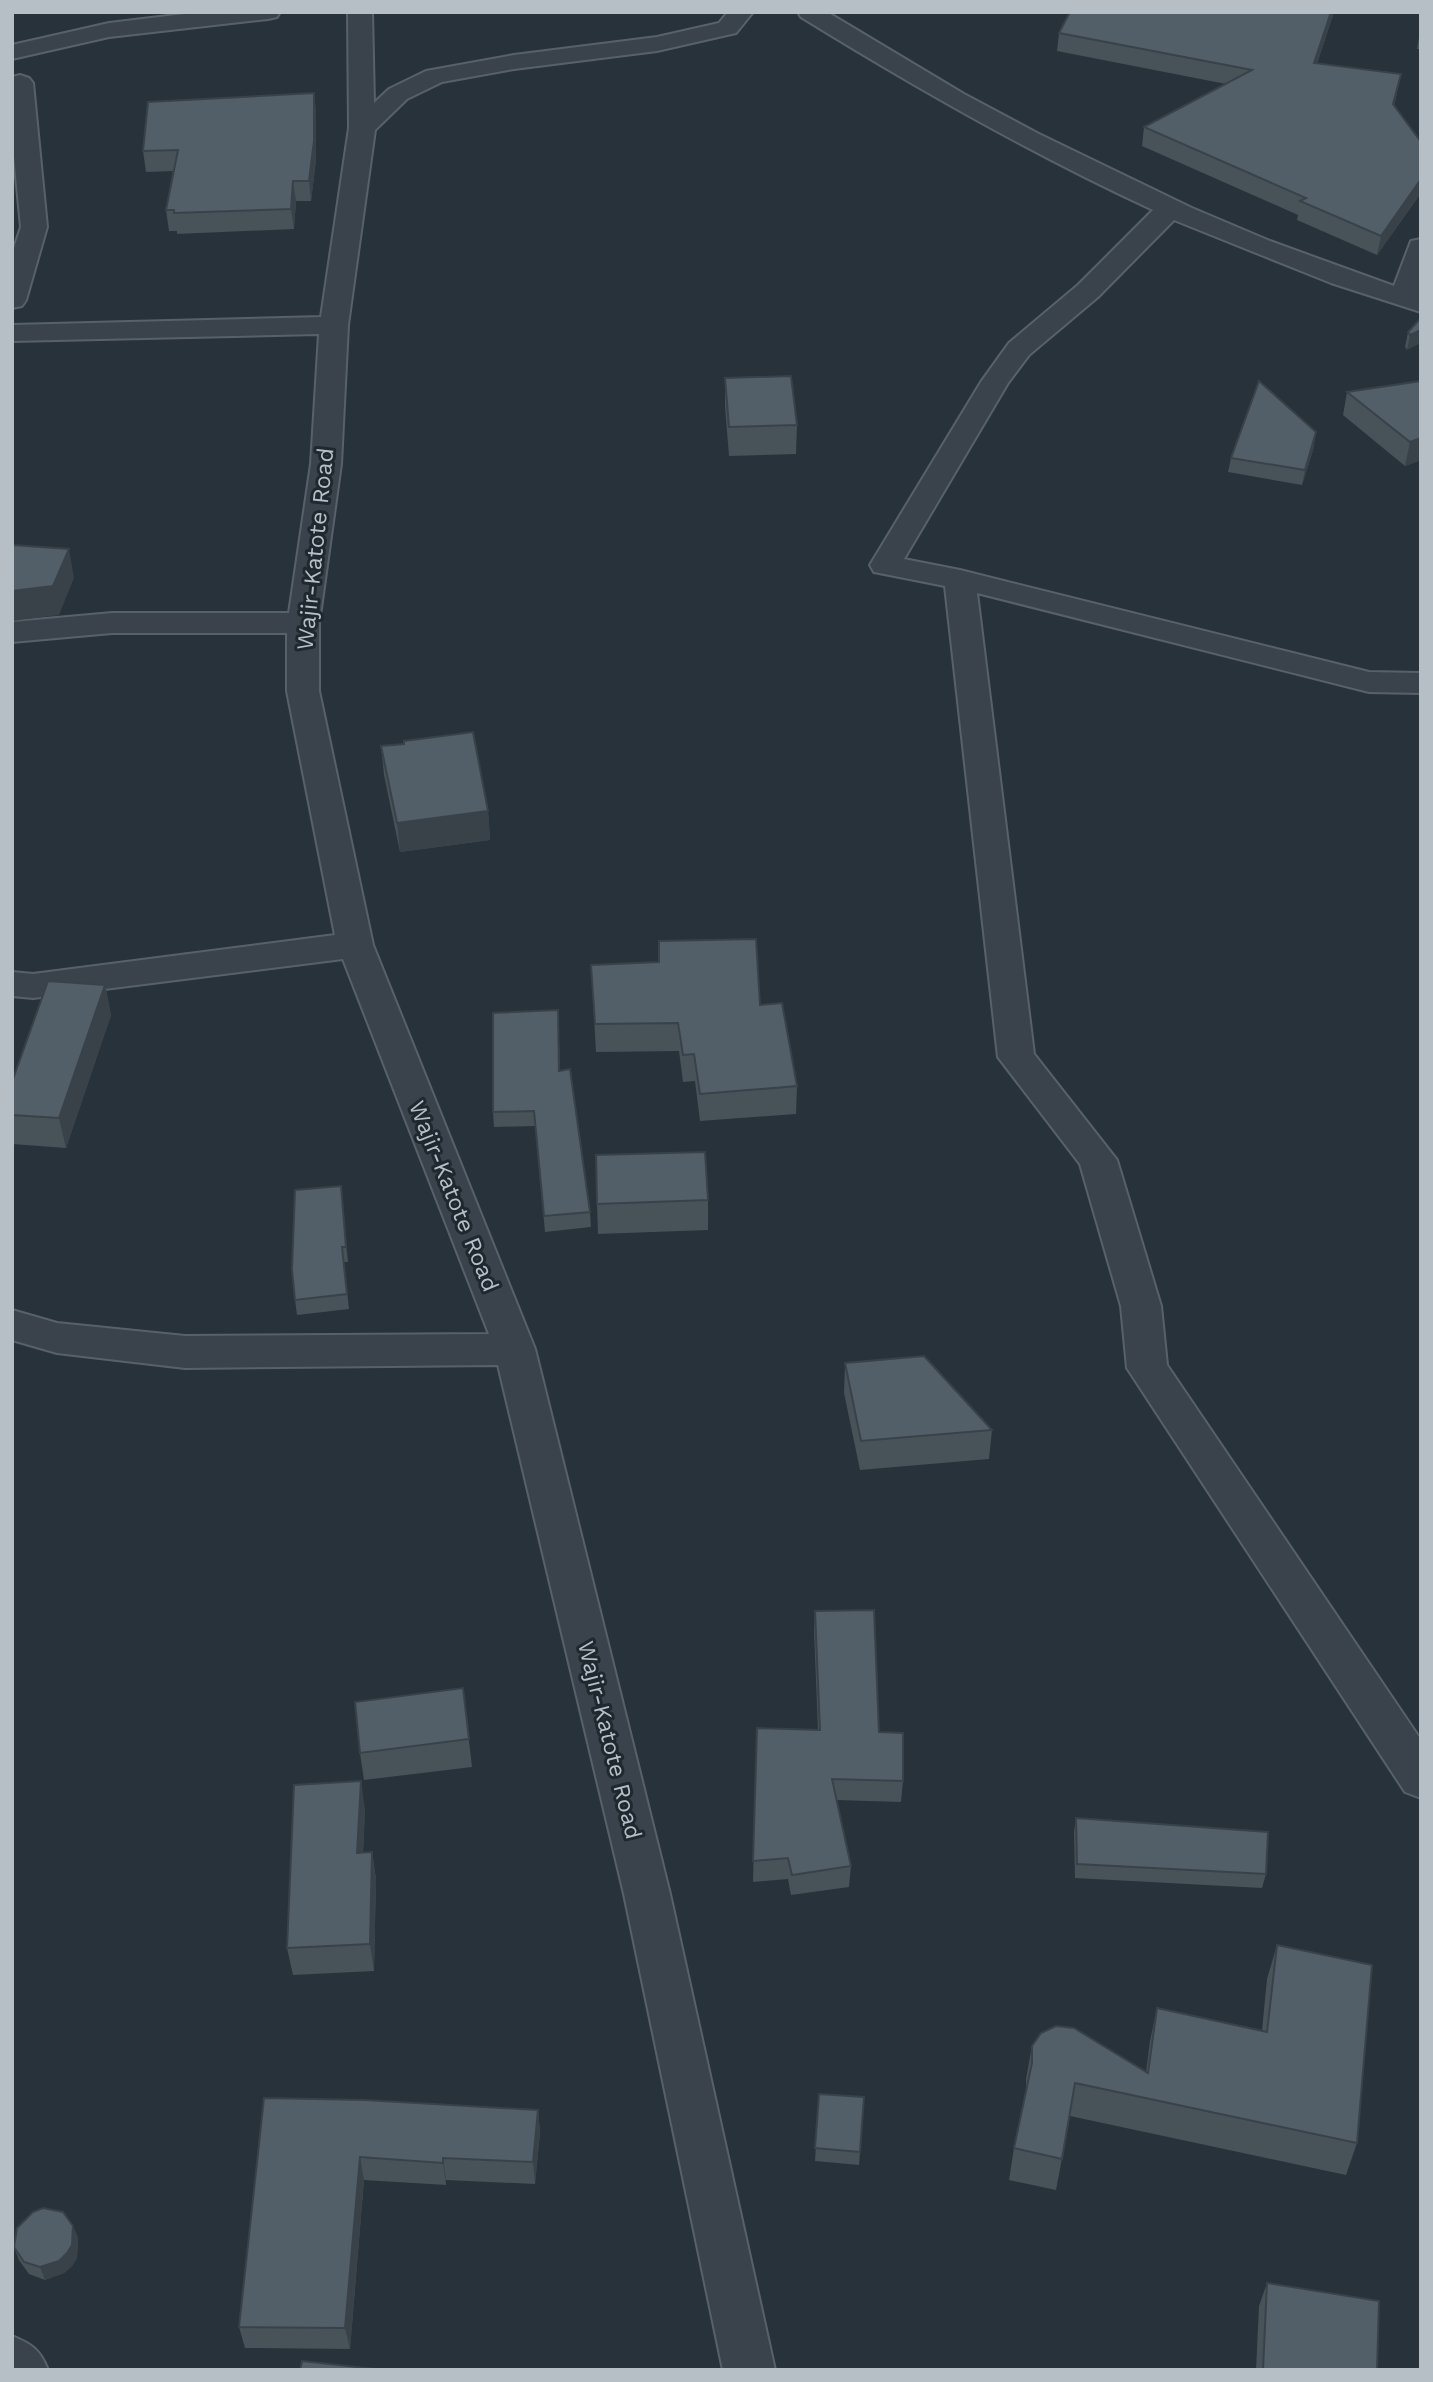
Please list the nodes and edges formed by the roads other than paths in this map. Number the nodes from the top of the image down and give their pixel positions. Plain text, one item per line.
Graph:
1 (268, 12) edge
2 (360, 12) edge
3 (741, 12) edge
4 (810, 12) edge
5 (12, 52) edge
6 (20, 83) dead end
7 (362, 128) junction
8 (1170, 209) junction
9 (1421, 247) edge
10 (12, 300) edge
11 (1413, 302) edge
12 (334, 324) junction
13 (12, 333) edge
14 (960, 579) junction
15 (303, 623) junction
16 (12, 632) edge
17 (1421, 683) edge
18 (355, 945) junction
19 (12, 984) edge
20 (12, 1325) edge
21 (515, 1349) junction
22 (1421, 1778) edge
23 (12, 2362) edge
24 (22, 2370) edge
25 (749, 2370) edge

1 - 5 street
2 - 7 street, Wajir-Katote Road
3 - 7 street
4 - 8 street
6 - 10 street
7 - 12 street, Wajir-Katote Road
8 - 11 street
8 - 14 street
9 - 11 street
12 - 13 street
12 - 15 street, Wajir-Katote Road
14 - 17 street
14 - 22 street
15 - 16 street
15 - 18 street, Wajir-Katote Road
18 - 19 street
18 - 21 street, Wajir-Katote Road
20 - 21 street
21 - 25 street, Wajir-Katote Road
23 - 24 street

